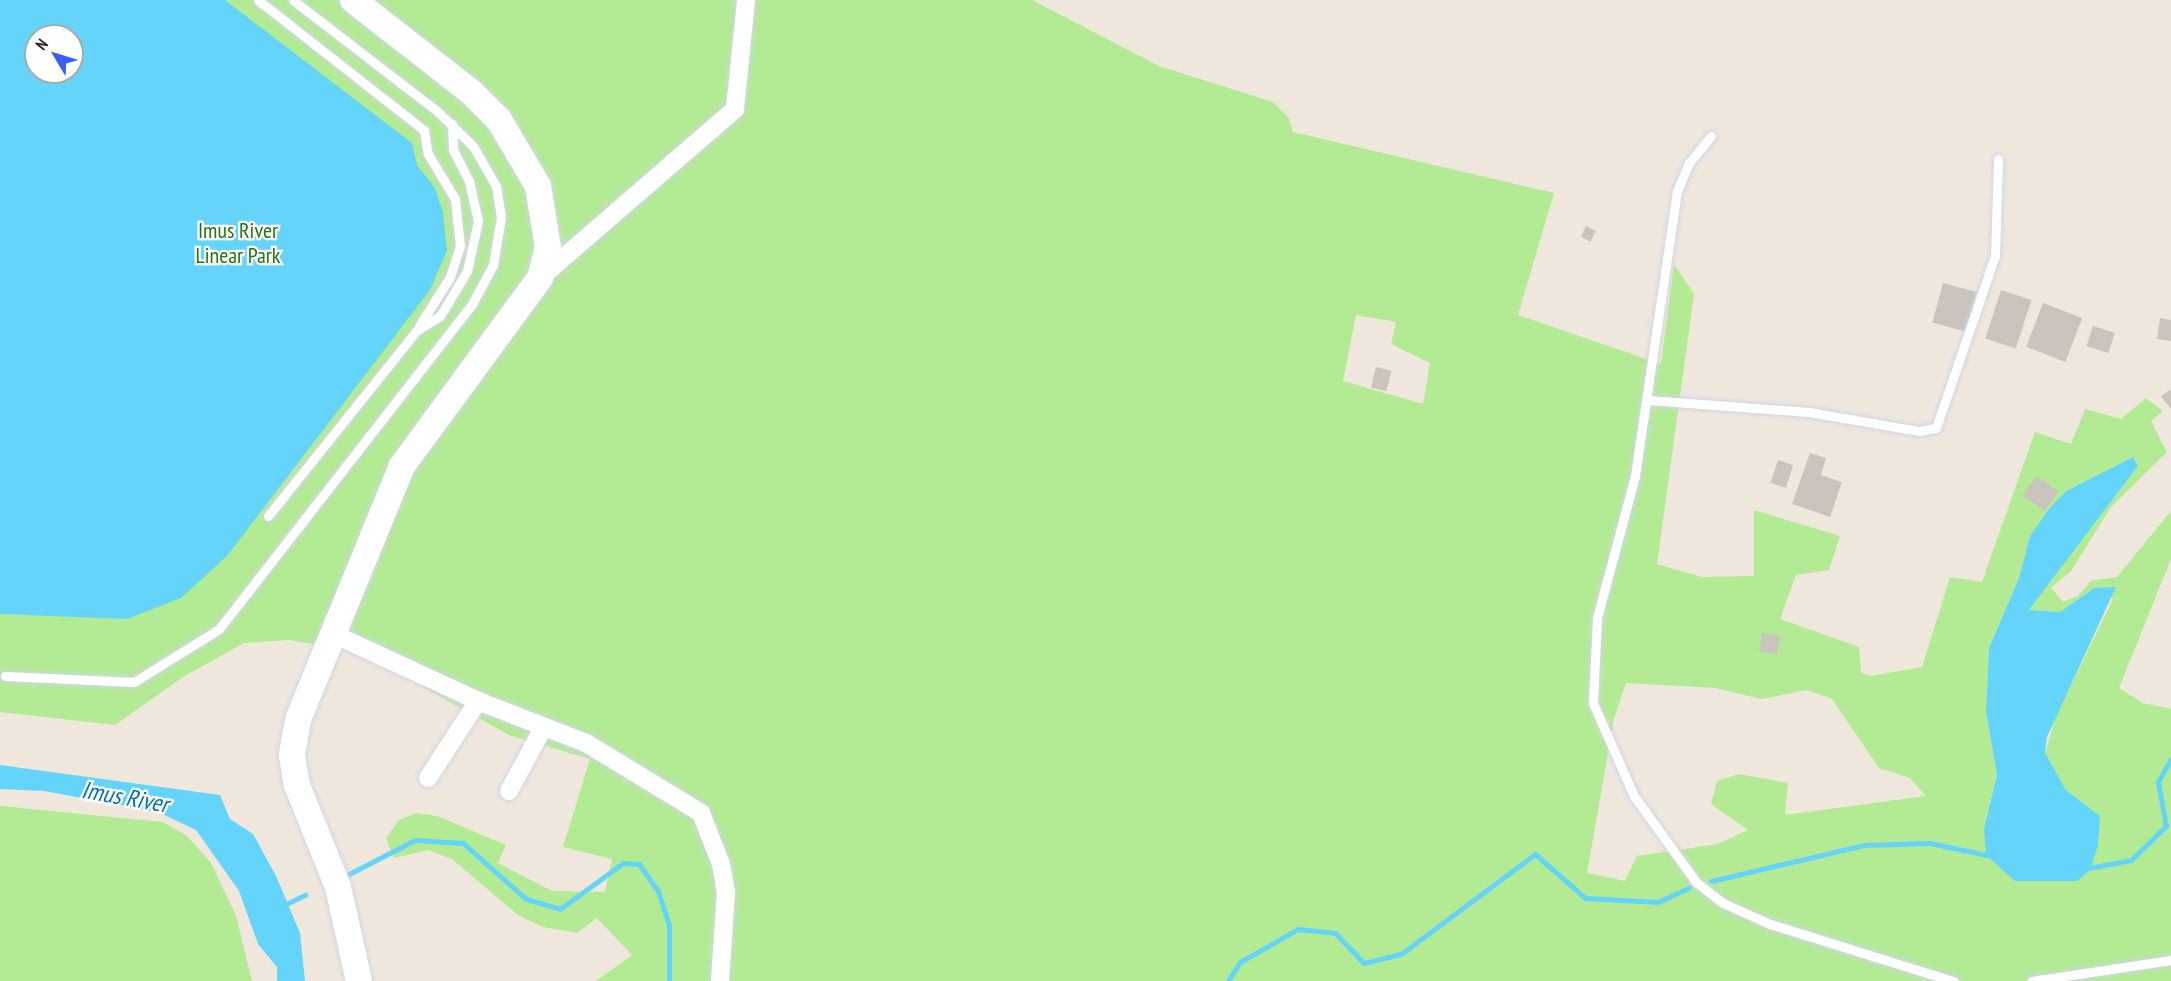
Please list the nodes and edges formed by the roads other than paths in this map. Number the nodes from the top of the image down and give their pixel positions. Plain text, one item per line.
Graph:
1 (258, 0) edge
2 (292, 0) edge
3 (353, 0) edge
4 (746, 0) edge
5 (452, 124) junction
6 (1711, 136) dead end
7 (1998, 159) dead end
8 (540, 278) junction
9 (416, 331) junction
10 (1648, 400) junction
11 (268, 516) dead end
12 (331, 633) junction
13 (5, 676) dead end
14 (478, 701) junction
15 (543, 728) junction
16 (428, 778) dead end
17 (509, 791) dead end
18 (2171, 960) edge
19 (359, 981) edge
20 (720, 981) edge
21 (1953, 981) edge
22 (2032, 981) edge

1 - 9 lane
2 - 5 lane
3 - 8 main road
4 - 8 street
5 - 9 lane
5 - 13 lane
6 - 10 lane
7 - 10 lane
8 - 12 main road
9 - 11 lane
10 - 21 lane
12 - 14 street
12 - 19 main road
14 - 15 street
14 - 16 street
15 - 17 street
15 - 20 street
18 - 22 lane

